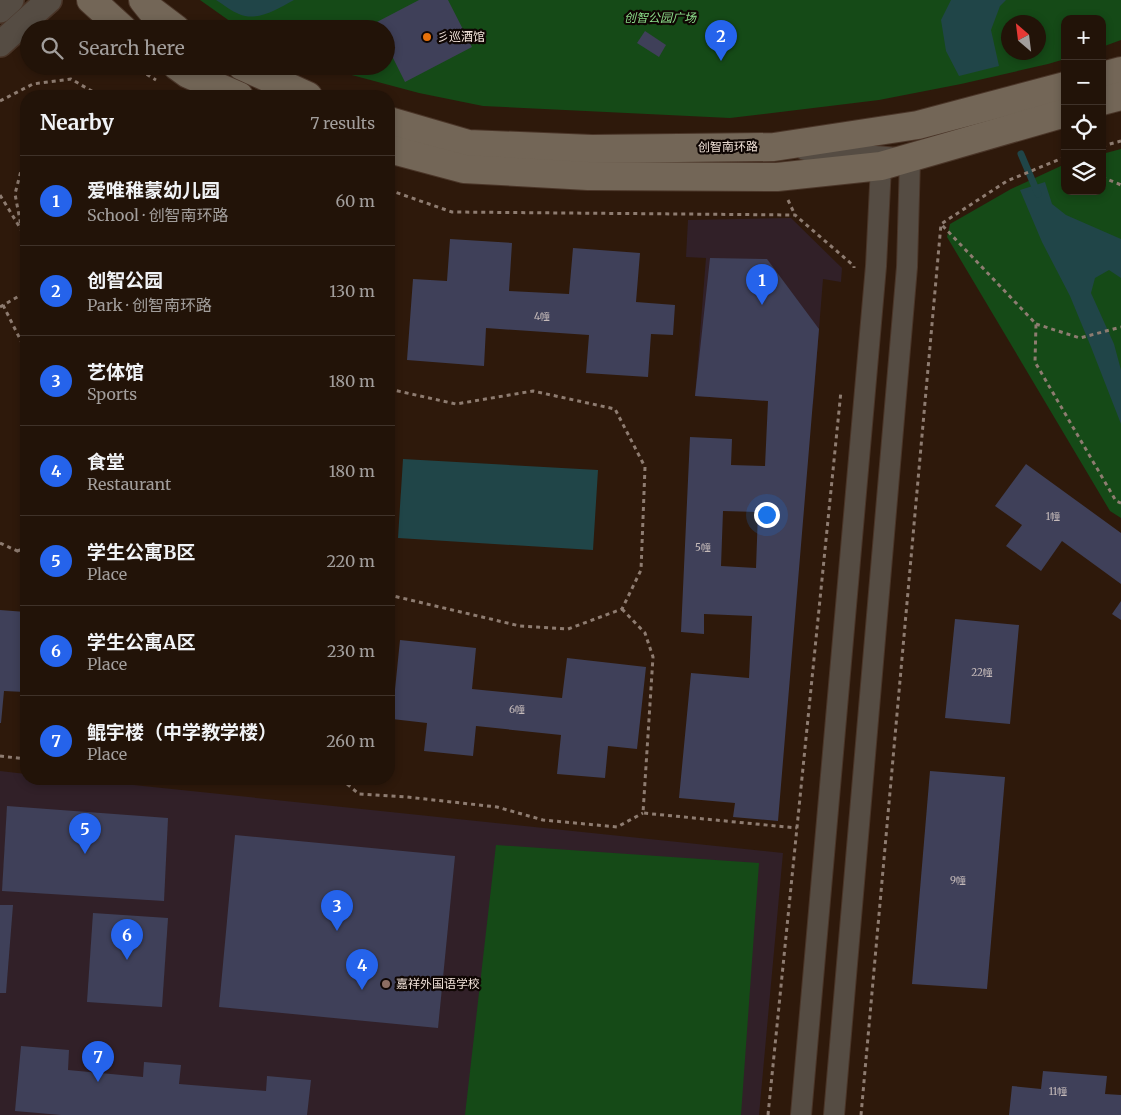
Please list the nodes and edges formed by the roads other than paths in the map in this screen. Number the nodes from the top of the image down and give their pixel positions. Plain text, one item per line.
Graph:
1 (11, 0) edge
2 (49, 0) edge
3 (91, 0) edge
4 (143, 0) edge
5 (0, 10) edge
6 (27, 20) edge
7 (113, 20) edge
8 (164, 20) edge
9 (20, 26) edge
10 (0, 44) edge
11 (1121, 71) edge
12 (190, 75) edge
13 (262, 75) edge
14 (1106, 75) edge
15 (1061, 87) edge
16 (225, 90) edge
17 (295, 90) edge
18 (1121, 96) edge
19 (1106, 100) edge
20 (1061, 113) edge
21 (395, 123) edge
22 (774, 147) junction
23 (395, 151) edge
24 (910, 158) junction
25 (881, 166) junction
26 (801, 1115) edge
27 (834, 1115) edge

1 - 5 street
2 - 6 street
3 - 7 main road
4 - 8 main road
9 - 10 street
11 - 14 main road
12 - 16 main road
13 - 17 main road
15 - 22 main road, 创智南环路
18 - 19 main road
20 - 24 main road
21 - 22 main road, 创智南环路
22 - 24 street
23 - 25 main road
24 - 25 main road
24 - 27 street
25 - 26 street

